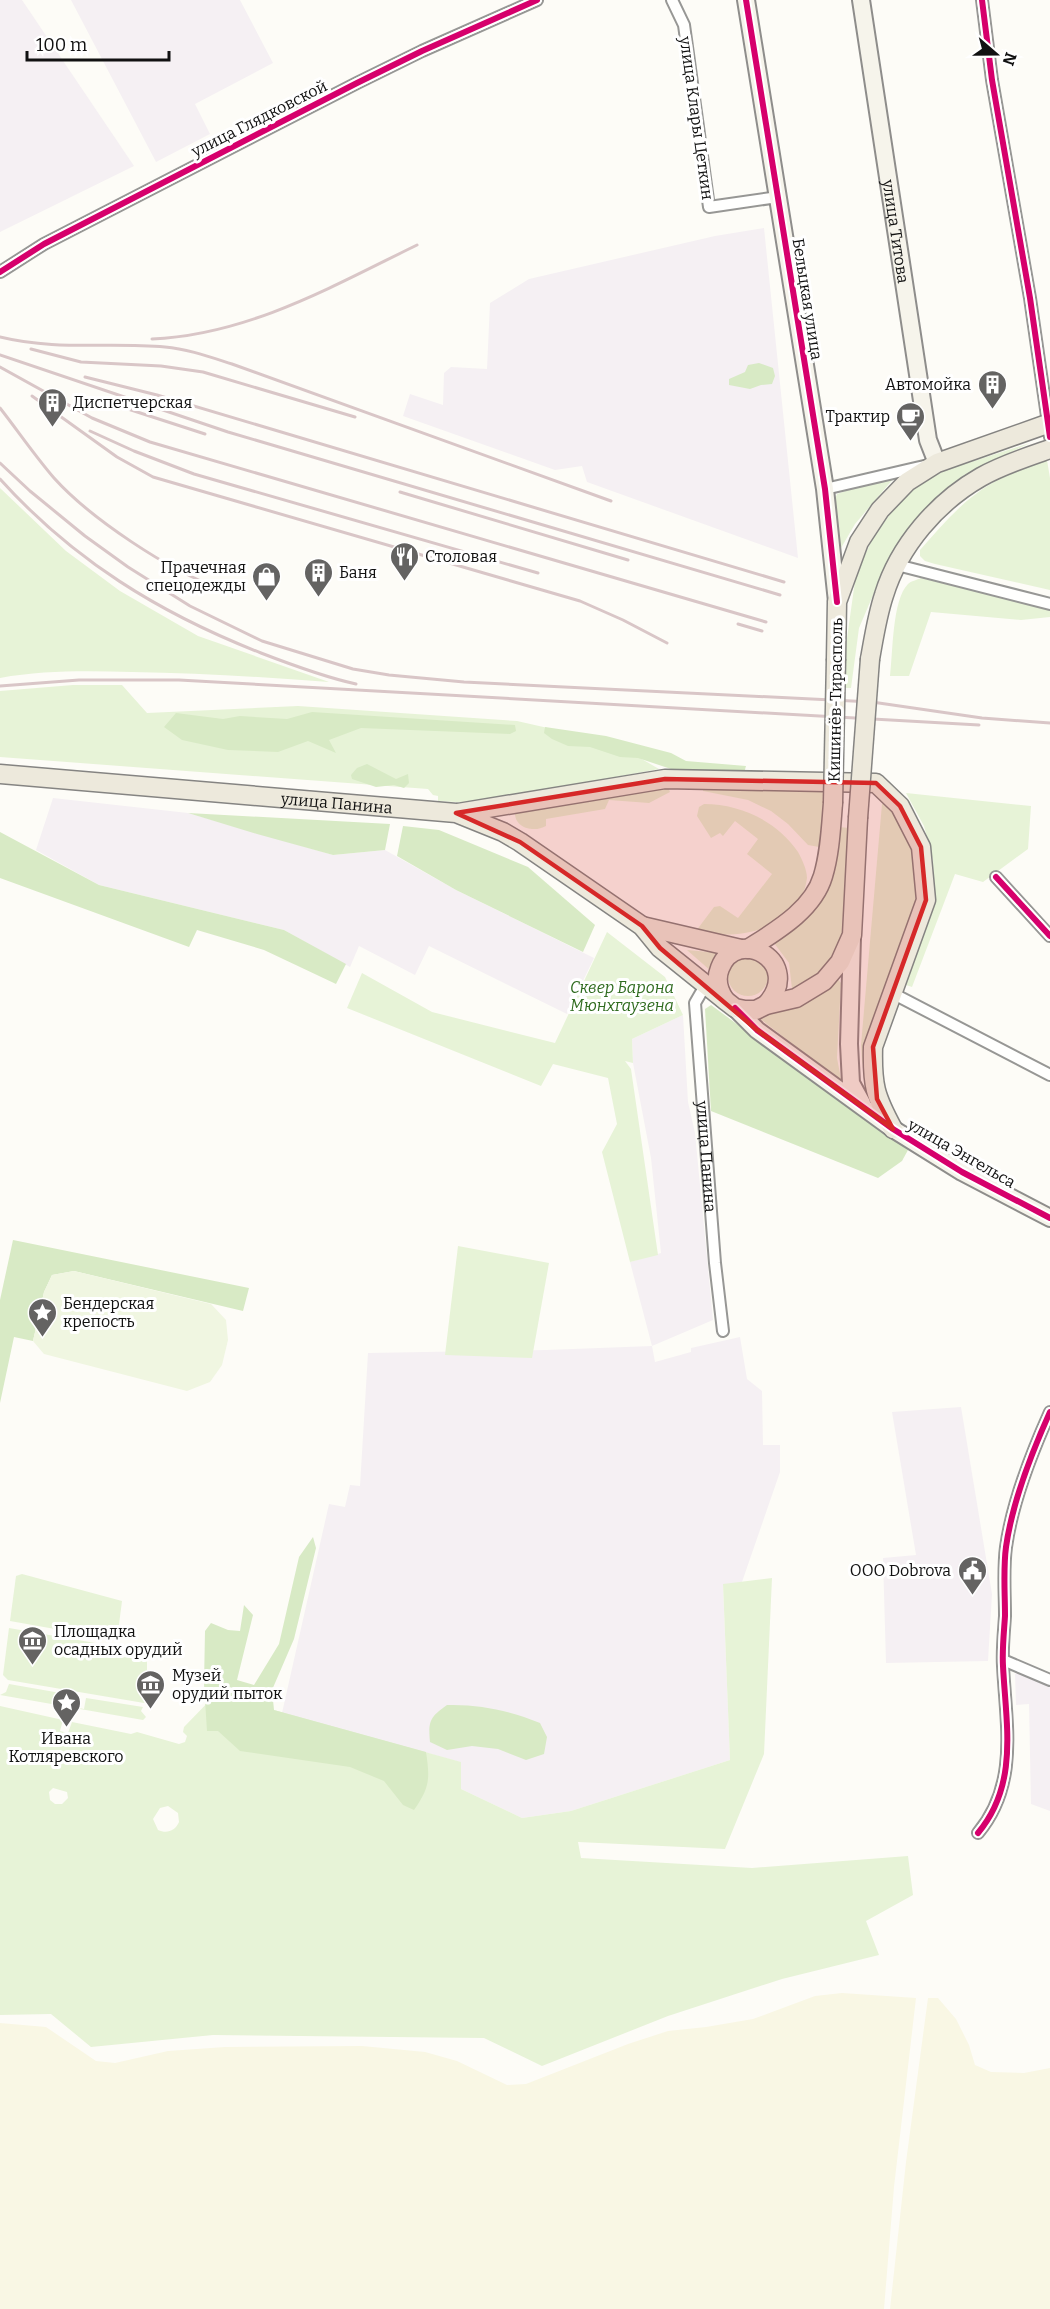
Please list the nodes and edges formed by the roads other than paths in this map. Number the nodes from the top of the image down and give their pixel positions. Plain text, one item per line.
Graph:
1 (537, 0) edge
2 (672, 0) edge
3 (746, 0) edge
4 (861, 0) edge
5 (982, 0) edge
6 (778, 197) junction
7 (0, 272) edge
8 (1049, 428) edge
9 (1050, 449) edge
10 (937, 463) junction
11 (825, 489) junction
12 (897, 565) junction
13 (837, 602) junction
14 (1050, 604) edge
15 (0, 774) edge
16 (456, 813) junction
17 (996, 877) dead end
18 (642, 926) junction
19 (852, 935) junction
20 (1050, 936) edge
21 (744, 949) junction
22 (706, 984) junction
23 (892, 993) junction
24 (730, 1004) junction
25 (766, 1005) junction
26 (1050, 1075) edge
27 (863, 1106) junction
28 (893, 1129) junction
29 (1050, 1218) edge
30 (723, 1331) dead end
31 (1050, 1412) edge
32 (1003, 1660) junction
33 (1050, 1680) edge
34 (978, 1833) dead end

1 - 7 street, улица Глядковской
2 - 6 street, улица Клары Цеткин
3 - 6 street, Бельцкая улица
4 - 10 street, улица Титова
5 - 8 street
6 - 11 street, Бельцкая улица
8 - 10 main road, Кишинёв-Тирасполь
9 - 12 main road
10 - 11 street
10 - 13 main road, Кишинёв-Тирасполь
11 - 13 street, Бельцкая улица
12 - 14 street
12 - 19 main road, bridge
13 - 21 main road, Кишинёв-Тирасполь, bridge
15 - 16 main road, улица Панина
16 - 18 main road, улица Панина
16 - 23 main road
17 - 20 street
18 - 21 main road
18 - 22 main road
19 - 25 main road
19 - 27 street
21 - 24 main road
21 - 25 main road
22 - 24 main road
22 - 30 street, улица Панина
23 - 26 street
23 - 28 main road
24 - 25 main road
24 - 27 street, улица Энгельса
27 - 28 street, улица Энгельса
28 - 29 street, улица Энгельса
31 - 32 street
32 - 33 street
32 - 34 street

